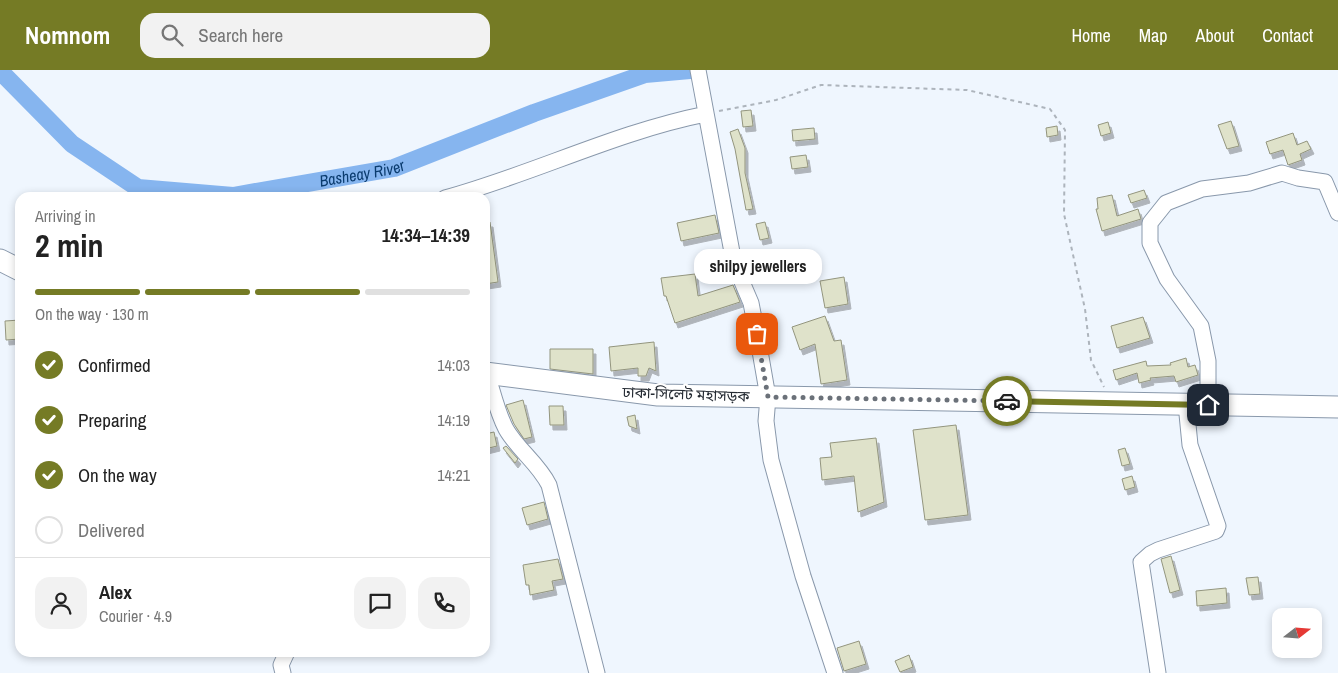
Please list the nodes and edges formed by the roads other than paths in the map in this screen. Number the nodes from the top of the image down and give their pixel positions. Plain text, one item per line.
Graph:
1 (698, 70) edge
2 (705, 109) junction
3 (466, 192) edge
4 (1338, 212) edge
5 (0, 260) edge
6 (15, 268) edge
7 (490, 375) edge
8 (490, 386) edge
9 (768, 397) junction
10 (1186, 404) junction
11 (1208, 405) junction
12 (1338, 407) edge
13 (597, 673) edge
14 (835, 673) edge
15 (1158, 673) edge

1 - 2 street
2 - 3 street
2 - 9 street
4 - 11 street
5 - 6 highway
7 - 9 highway, ঢাকা-সিলেট মহাসড়ক
8 - 13 street
9 - 10 highway, ঢাকা-সিলেট মহাসড়ক
9 - 14 street
10 - 11 highway, ঢাকা-সিলেট মহাসড়ক
10 - 15 street
11 - 12 highway, ঢাকা-সিলেট মহাসড়ক

